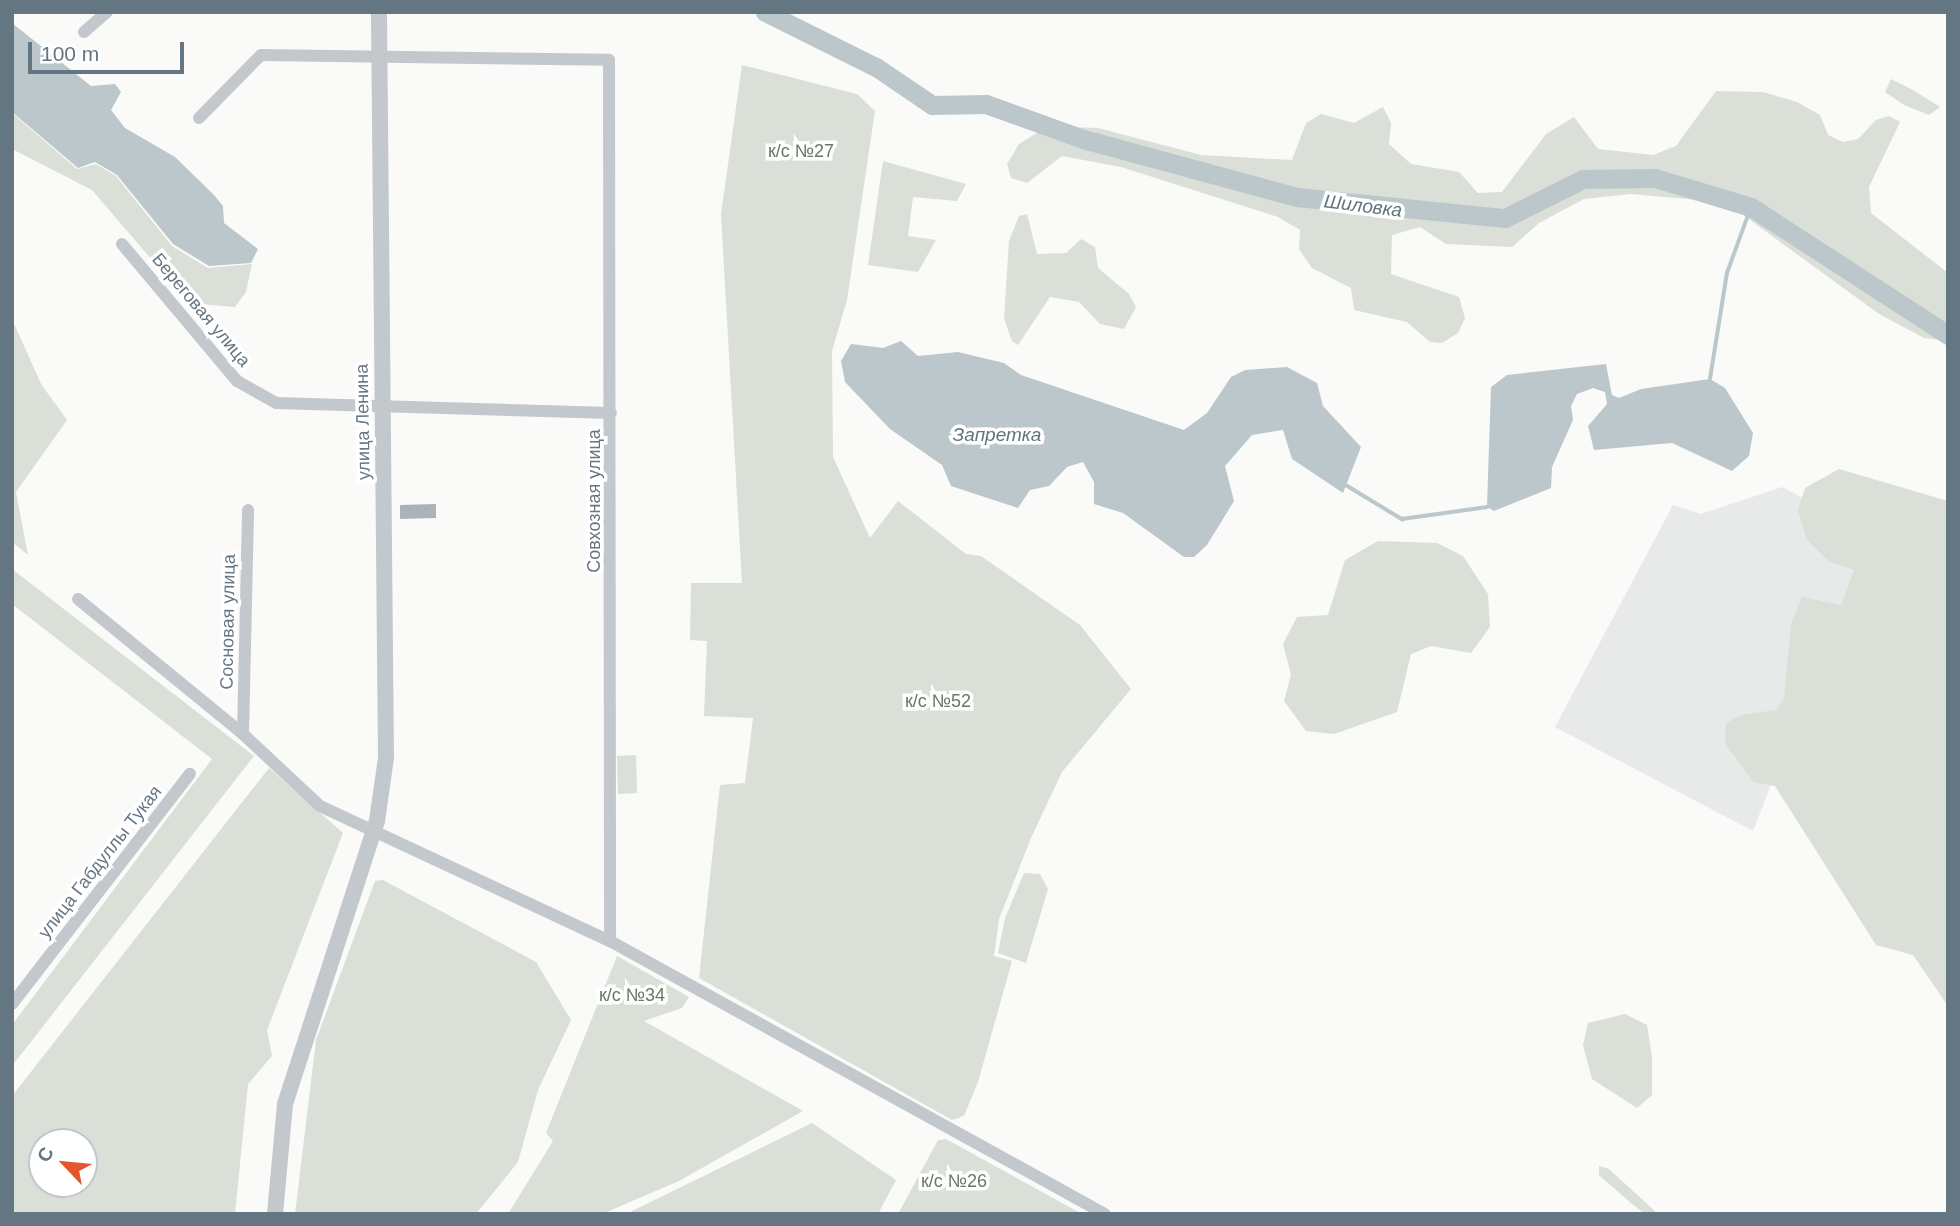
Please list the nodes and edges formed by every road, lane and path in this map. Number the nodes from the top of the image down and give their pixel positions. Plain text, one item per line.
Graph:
1 (107, 12) edge
2 (380, 12) edge
3 (84, 32) dead end
4 (379, 54) junction
5 (199, 118) dead end
6 (122, 244) dead end
7 (382, 405) junction
8 (611, 413) junction
9 (248, 510) dead end
10 (78, 599) dead end
11 (243, 734) junction
12 (190, 775) dead end
13 (374, 830) junction
14 (610, 941) junction
15 (12, 1004) edge
16 (275, 1214) edge
17 (1105, 1214) edge

1 - 3 street
2 - 4 street, улица Ленина
4 - 5 street
4 - 7 street, улица Ленина
4 - 8 street, Совхозная улица
6 - 7 street, Береговая улица
7 - 8 street, Береговая улица
7 - 13 street, улица Ленина
8 - 14 street, Совхозная улица
9 - 11 street, Сосновая улица
10 - 11 street
11 - 13 street
12 - 15 street, улица Габдуллы Тукая
13 - 14 street
13 - 16 street, улица Ленина
14 - 17 street

